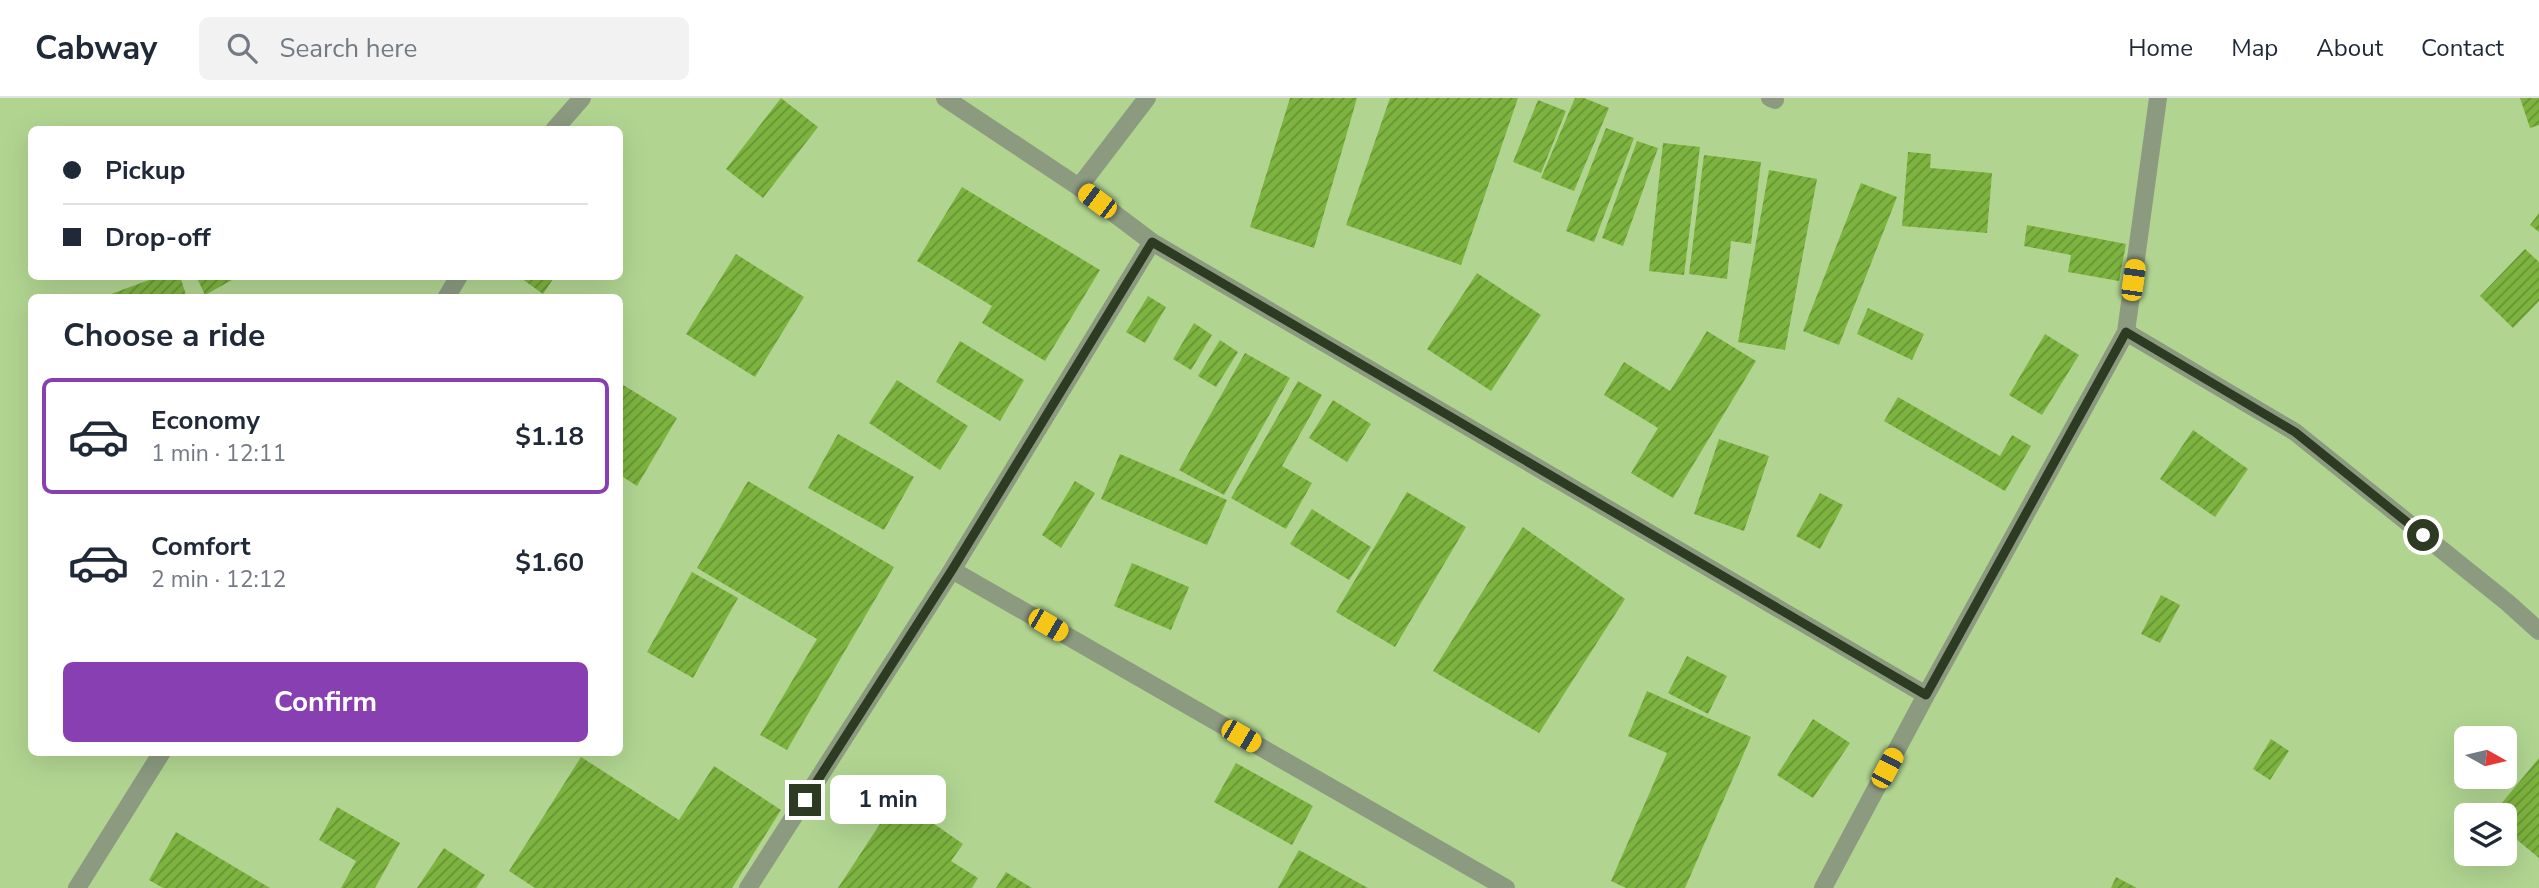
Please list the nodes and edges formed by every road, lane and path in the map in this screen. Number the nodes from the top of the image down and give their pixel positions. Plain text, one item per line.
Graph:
1 (582, 98) edge
2 (945, 98) edge
3 (1147, 98) edge
4 (2158, 98) edge
5 (558, 126) edge
6 (1079, 187) junction
7 (1152, 242) junction
8 (2126, 332) junction
9 (952, 570) junction
10 (2539, 631) edge
11 (1926, 695) junction
12 (160, 756) edge
13 (77, 888) edge
14 (748, 888) edge
15 (1506, 888) edge
16 (1823, 888) edge

1 - 5 street
2 - 6 street
3 - 6 street
4 - 8 street
6 - 7 street
7 - 9 street
7 - 11 street
8 - 10 street
8 - 11 street
9 - 14 street
9 - 15 street
11 - 16 street
12 - 13 street

